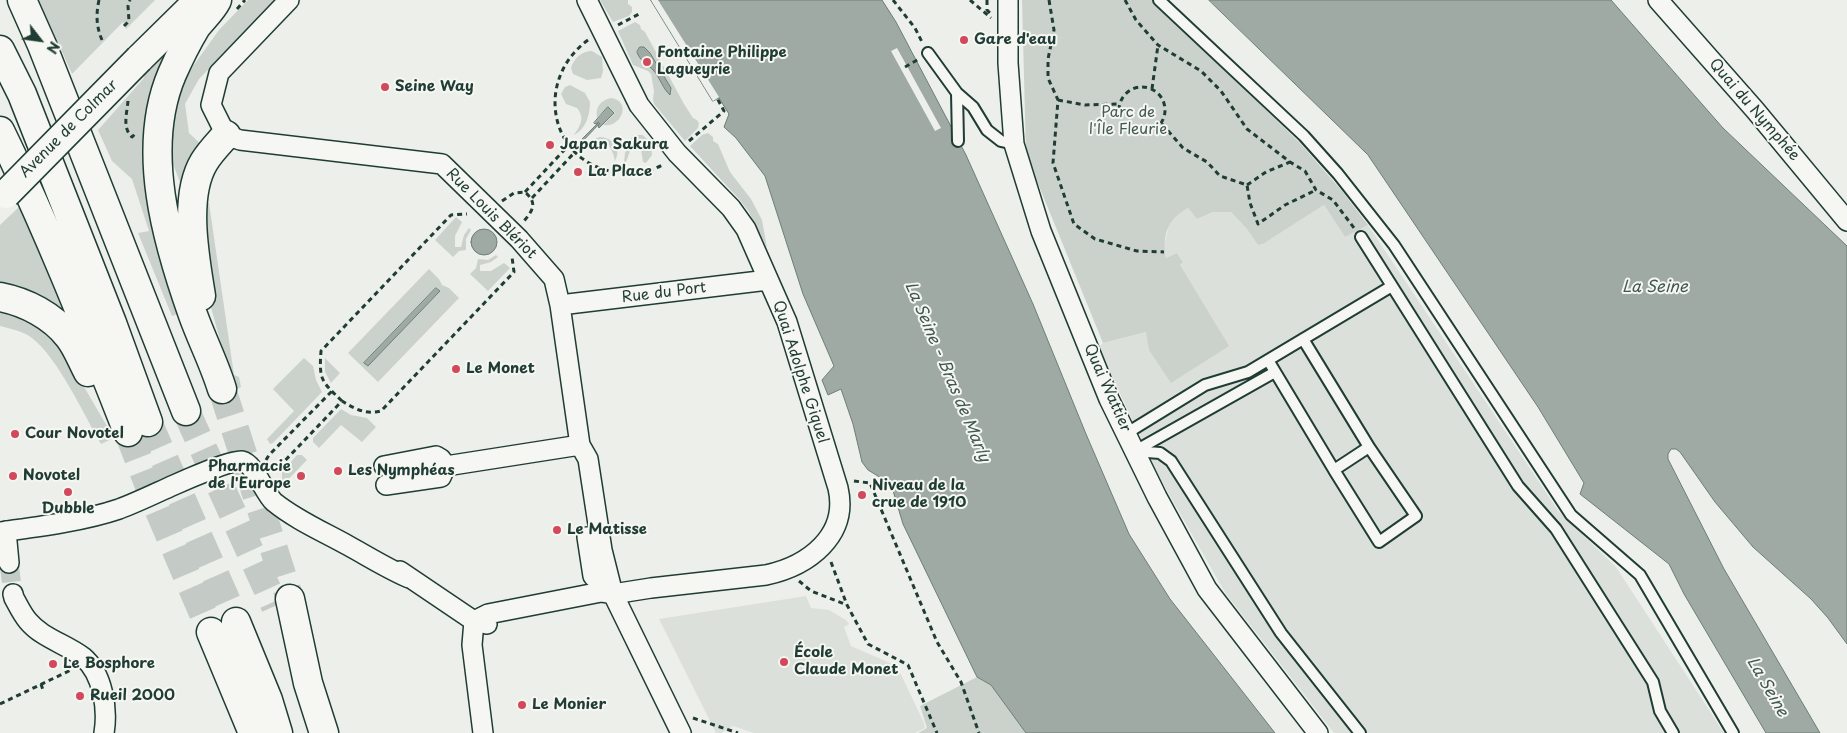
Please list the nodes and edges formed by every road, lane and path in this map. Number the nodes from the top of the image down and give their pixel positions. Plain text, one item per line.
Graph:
1 (22, 0) edge
2 (99, 0) edge
3 (130, 0) edge
4 (175, 0) edge
5 (199, 0) edge
6 (217, 0) edge
7 (289, 0) edge
8 (587, 0) edge
9 (1008, 0) edge
10 (1049, 0) edge
11 (1125, 0) edge
12 (1160, 0) edge
13 (1658, 0) edge
14 (895, 1) edge
15 (639, 14) dead end
16 (608, 30) junction
17 (102, 40) dead end
18 (132, 43) junction
19 (1158, 45) junction
20 (0, 50) edge
21 (924, 56) junction
22 (905, 67) dead end
23 (1152, 89) junction
24 (957, 93) junction
25 (128, 96) dead end
26 (717, 98) dead end
27 (1058, 100) junction
28 (1120, 104) junction
29 (1162, 124) junction
30 (137, 125) dead end
31 (0, 130) edge
32 (226, 135) junction
33 (958, 141) dead end
34 (1014, 144) junction
35 (568, 146) junction
36 (575, 152) junction
37 (677, 152) junction
38 (1290, 162) junction
39 (1247, 185) junction
40 (2, 189) edge
41 (1316, 190) junction
42 (525, 192) junction
43 (532, 198) junction
44 (491, 211) junction
45 (1349, 220) dead end
46 (1847, 221) edge
47 (513, 233) junction
48 (1361, 238) dead end
49 (1164, 252) dead end
50 (768, 280) junction
51 (1392, 286) junction
52 (0, 297) edge
53 (560, 305) junction
54 (1303, 339) junction
55 (1268, 360) junction
56 (1275, 372) junction
57 (332, 391) junction
58 (342, 401) junction
59 (186, 411) tunnel mouth
60 (132, 422) junction
61 (1127, 433) junction
62 (580, 445) junction
63 (1369, 447) junction
64 (1134, 451) junction
65 (384, 466) dead end
66 (446, 466) junction
67 (1334, 470) junction
68 (256, 476) junction
69 (852, 481) dead end
70 (386, 485) dead end
71 (3, 532) edge
72 (828, 556) dead end
73 (9, 562) tunnel mouth
74 (792, 568) junction
75 (13, 594) tunnel mouth
76 (612, 594) junction
77 (282, 603) tunnel mouth
78 (847, 605) junction
79 (474, 621) junction
80 (236, 622) tunnel mouth
81 (211, 632) tunnel mouth
82 (83, 658) junction
83 (41, 684) junction
84 (44, 690) dead end
85 (0, 704) edge
86 (681, 713) junction
87 (104, 733) edge
88 (253, 733) edge
89 (278, 733) edge
90 (324, 733) edge
91 (483, 733) edge
92 (681, 733) edge
93 (690, 733) edge
94 (738, 733) edge
95 (937, 733) edge
96 (979, 733) edge
97 (1318, 733) edge
98 (1360, 733) edge
99 (1673, 733) edge
100 (1733, 733) edge

1 - 59 main road
2 - 17 path
3 - 18 path
4 - 18 main road
5 - 18 main road
6 - 32 main road
7 - 32 street
8 - 16 street, Quai Adolphe Giquel
9 - 34 street, Quai Wattier
10 - 27 path
11 - 19 path
12 - 100 lane
13 - 46 street, Quai du Nymphée
14 - 21 path
15 - 16 path
16 - 35 path
16 - 37 street, Quai Adolphe Giquel
18 - 40 main road, Avenue de Colmar, bridge
19 - 23 path
19 - 38 path
20 - 60 main road
21 - 22 path
21 - 24 lane
23 - 28 path
23 - 29 path
24 - 33 lane
24 - 34 lane
25 - 30 path
26 - 37 path
27 - 28 path
27 - 49 path
28 - 29 path
29 - 39 path
31 - 60 main road
32 - 44 street, Rue Louis Blériot
34 - 61 street, Quai Wattier
35 - 36 path
35 - 42 path
36 - 37 path
36 - 43 path
37 - 50 street, Quai Adolphe Giquel
38 - 39 path
38 - 41 path
39 - 41 path
41 - 45 path
42 - 43 path
42 - 44 path
43 - 47 path
44 - 47 street, Rue Louis Blériot
44 - 57 path
47 - 53 street, Rue Louis Blériot
47 - 58 path
48 - 51 lane
50 - 53 street, Rue du Port
50 - 74 street, Quai Adolphe Giquel
51 - 54 lane
51 - 99 lane
52 - 60 main road
53 - 62 street, Rue Louis Blériot
54 - 55 lane
54 - 63 lane
55 - 56 lane
55 - 61 lane
56 - 64 lane
56 - 67 lane
57 - 58 path
57 - 68 path
58 - 68 path
61 - 64 street, Quai Wattier
62 - 66 street
62 - 76 street, Rue Louis Blériot
63 - 67 lane
63 - 67 lane
64 - 97 street, Quai Wattier
64 - 98 lane
65 - 66 street
66 - 70 street
68 - 71 street
68 - 79 street
69 - 96 path
71 - 73 street
72 - 78 path
74 - 76 street, Quai Adolphe Giquel
74 - 78 path
75 - 82 street
76 - 79 street, Quai Adolphe Giquel
76 - 86 street, Rue Louis Blériot
76 - 92 street
77 - 90 main road
78 - 95 path
79 - 91 street
80 - 89 main road
81 - 88 main road
82 - 83 path
82 - 87 street
83 - 84 path
83 - 85 path
86 - 93 street, Rue Louis Blériot
86 - 94 path

